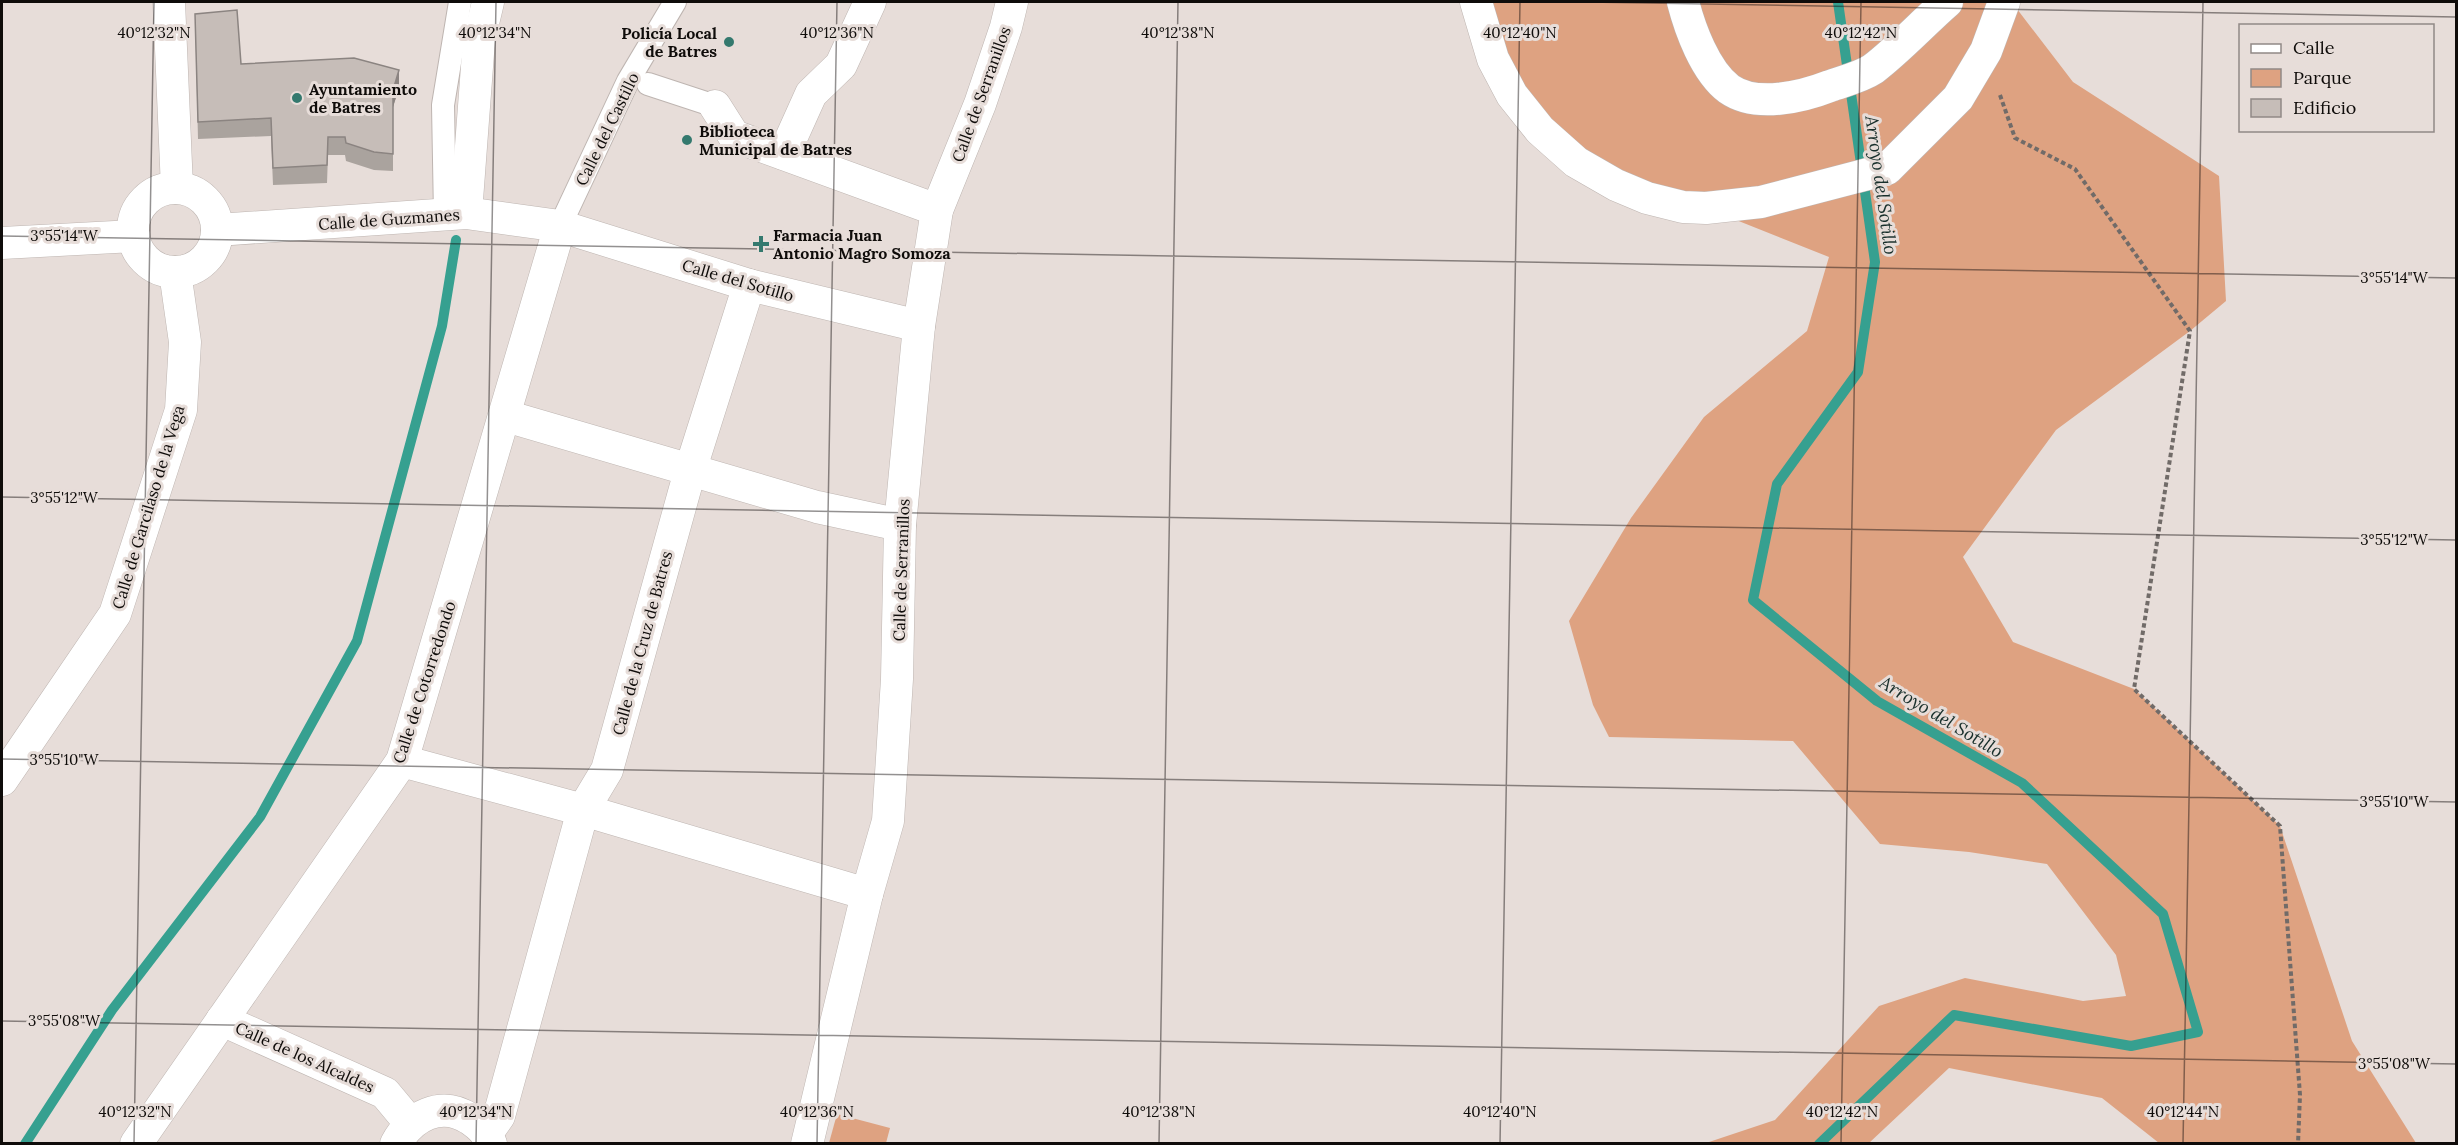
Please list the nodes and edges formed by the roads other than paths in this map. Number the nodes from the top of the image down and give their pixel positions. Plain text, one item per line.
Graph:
1 (169, 2) edge
2 (460, 2) edge
3 (488, 2) edge
4 (675, 2) edge
5 (870, 2) edge
6 (1012, 2) edge
7 (1476, 2) edge
8 (1683, 2) edge
9 (1947, 2) edge
10 (2004, 2) edge
11 (648, 84) dead end
12 (715, 106) joint
13 (784, 154) junction
14 (177, 188) junction
15 (937, 210) junction
16 (456, 214) junction
17 (560, 226) junction
18 (217, 230) junction
19 (134, 236) junction
20 (2, 243) edge
21 (175, 272) junction
22 (748, 285) junction
23 (919, 326) junction
24 (506, 416) junction
25 (690, 471) junction
26 (900, 525) junction
27 (402, 761) junction
28 (2, 780) edge
29 (583, 810) junction
30 (867, 894) junction
31 (222, 1020) junction
32 (403, 1133) edge
33 (493, 1140) edge
34 (136, 1143) edge
35 (807, 1143) edge

1 - 14 street
2 - 16 street
3 - 16 street
4 - 17 street, Calle del Castillo
5 - 13 street
6 - 15 street, Calle de Serranillos
7 - 10 street
8 - 9 street
11 - 12 street
12 - 13 street
13 - 15 street
14 - 18 street
14 - 19 street
15 - 23 street, Calle de Serranillos
16 - 17 street, Calle de Guzmanes
16 - 18 street, Calle de Guzmanes
17 - 22 street, Calle del Sotillo
17 - 24 street, Calle de Cotorredondo
18 - 21 street
19 - 20 street
19 - 21 street
21 - 28 street, Calle de Garcilaso de la Vega
22 - 23 street, Calle del Sotillo
22 - 25 street, Calle de la Cruz de Batres
23 - 26 street, Calle de Serranillos
24 - 25 street
24 - 27 street, Calle de Cotorredondo
25 - 26 street
25 - 29 street, Calle de la Cruz de Batres
26 - 30 street, Calle de Serranillos
27 - 29 street
27 - 31 street, Calle de Cotorredondo
29 - 30 street
29 - 33 street, Calle de la Cruz de Batres
30 - 35 street, Calle de Serranillos
31 - 32 street, Calle de los Alcaldes
31 - 34 street, Calle de Cotorredondo
32 - 33 street

